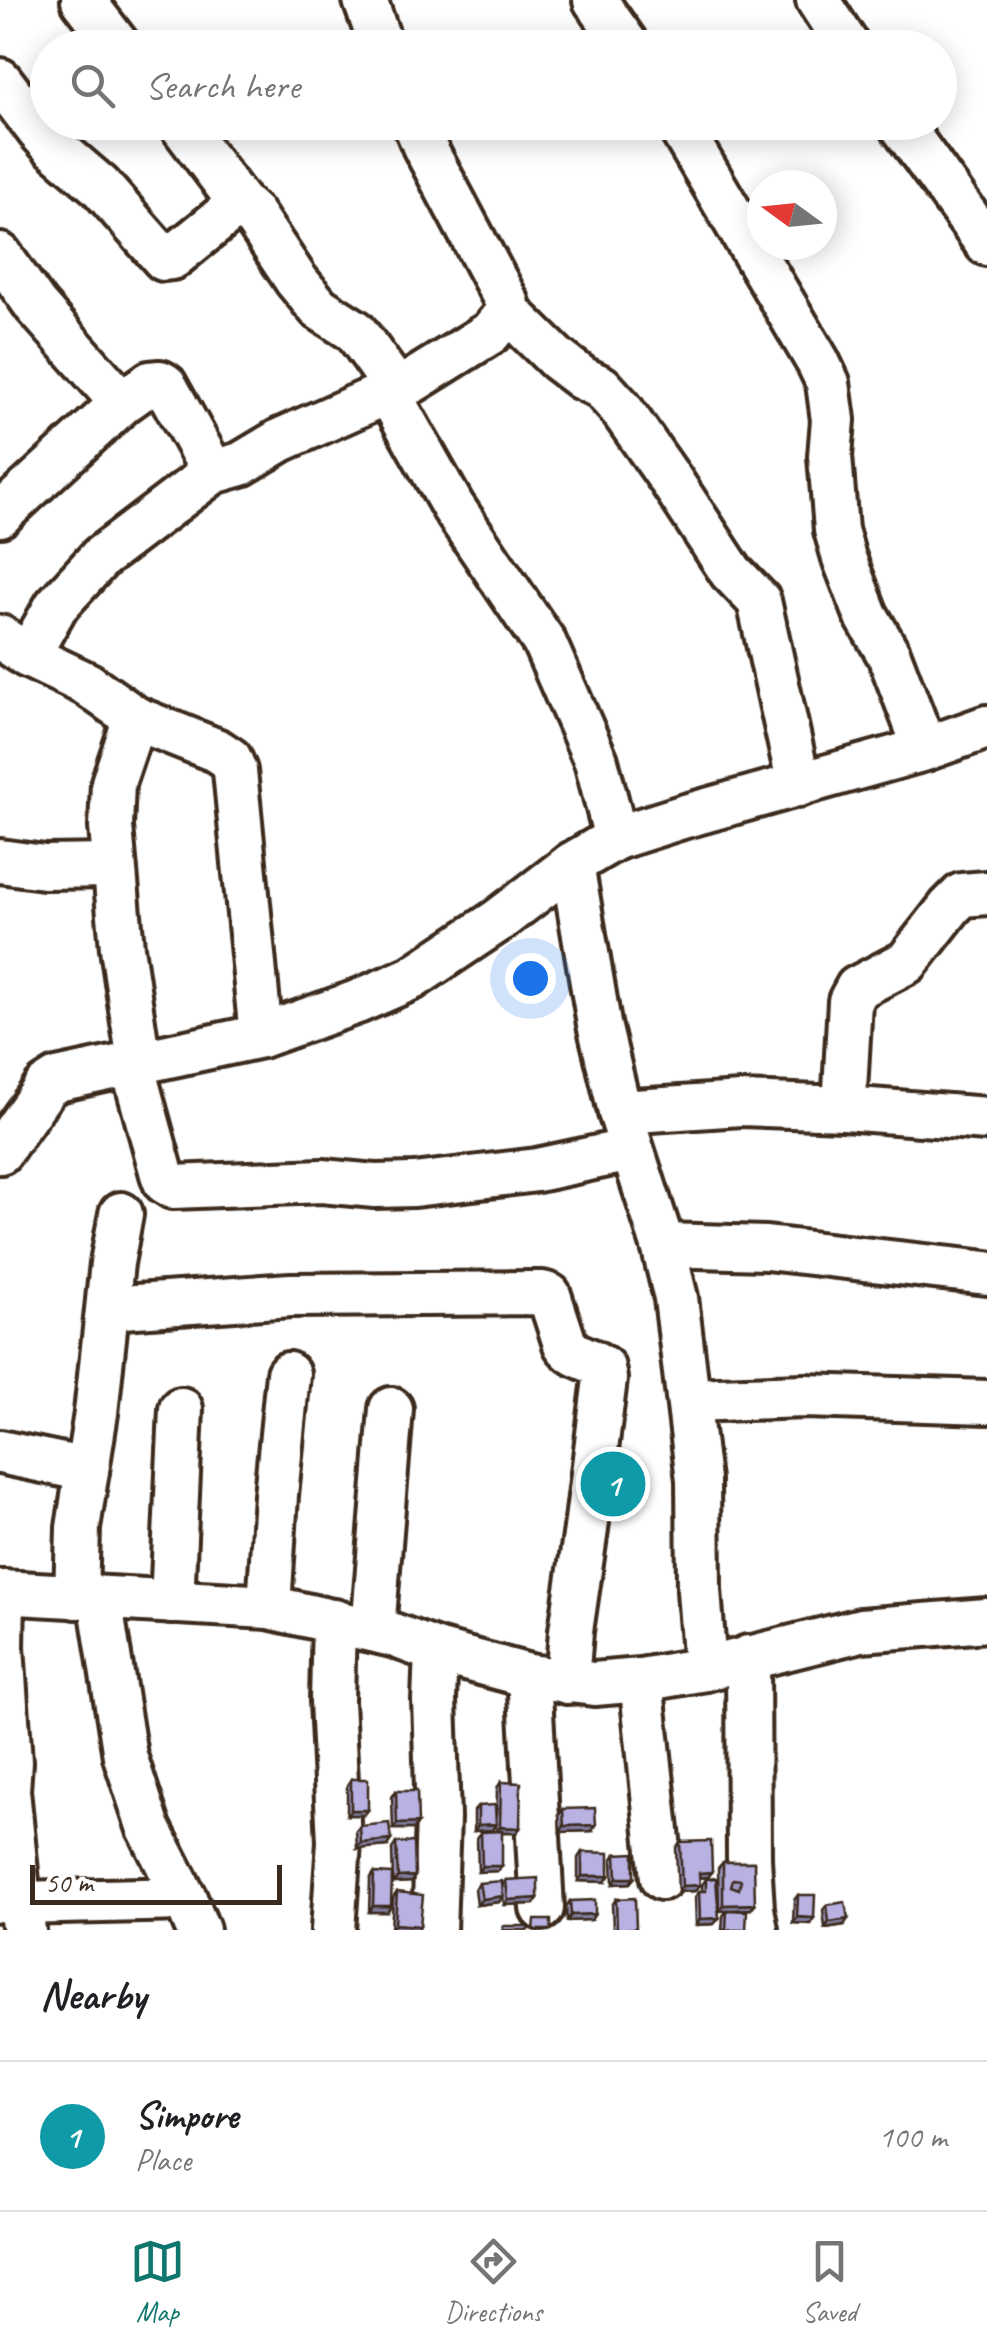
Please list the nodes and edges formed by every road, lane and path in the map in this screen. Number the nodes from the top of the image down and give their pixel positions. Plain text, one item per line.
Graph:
1 (84, 0) edge
2 (365, 0) edge
3 (594, 0) edge
4 (818, 0) edge
5 (106, 30) edge
6 (376, 30) edge
7 (616, 30) edge
8 (838, 30) edge
9 (0, 80) edge
10 (30, 118) edge
11 (48, 140) edge
12 (193, 140) edge
13 (422, 140) edge
14 (688, 140) edge
15 (913, 140) edge
16 (240, 203) junction
17 (987, 244) edge
18 (0, 254) edge
19 (508, 312) junction
20 (18, 313) edge
21 (392, 390) junction
22 (122, 403) junction
23 (213, 472) junction
24 (0, 514) edge
25 (14, 646) edge
26 (135, 718) junction
27 (987, 727) edge
28 (925, 749) junction
29 (799, 785) junction
30 (616, 838) junction
31 (0, 862) edge
32 (572, 864) junction
33 (113, 866) junction
34 (987, 893) edge
35 (261, 1036) junction
36 (136, 1064) junction
37 (844, 1108) junction
38 (987, 1119) edge
39 (625, 1131) junction
40 (0, 1152) edge
41 (122, 1214) dead end
42 (663, 1245) junction
43 (987, 1273) edge
44 (108, 1308) junction
45 (288, 1374) dead end
46 (690, 1400) junction
47 (987, 1402) edge
48 (181, 1409) dead end
49 (392, 1409) dead end
50 (0, 1452) edge
51 (87, 1470) junction
52 (2, 1592) edge
53 (88, 1598) junction
54 (172, 1602) junction
55 (269, 1607) junction
56 (987, 1620) edge
57 (353, 1625) junction
58 (436, 1651) junction
59 (748, 1656) junction
60 (704, 1669) junction
61 (548, 1679) junction
62 (640, 1680) junction
63 (662, 1878) dead end
64 (542, 1908) edge
65 (14, 1911) edge
66 (192, 1914) edge
67 (333, 1930) edge
68 (434, 1930) edge
69 (756, 1930) edge

1 - 5 street
2 - 6 street
3 - 7 street
4 - 8 street
9 - 10 street
11 - 16 street
12 - 16 street
13 - 19 street
14 - 28 street
15 - 17 street
16 - 21 street
18 - 20 street
19 - 21 street
19 - 29 street
20 - 22 street
21 - 23 street
21 - 30 street
22 - 23 street
22 - 24 street
23 - 25 street
25 - 26 street
26 - 33 street
26 - 35 street
27 - 28 street
28 - 29 street
29 - 30 street
30 - 32 street
31 - 33 street
32 - 35 street
32 - 39 street
33 - 36 street
34 - 37 street
35 - 36 street
36 - 39 street
36 - 40 street
37 - 38 street
37 - 39 street
39 - 42 street
41 - 44 street
42 - 43 street
42 - 46 street
44 - 51 street
44 - 61 street
45 - 55 street
46 - 47 street
46 - 60 street
48 - 54 street
49 - 57 street
50 - 51 street
51 - 53 street
52 - 53 street
52 - 65 street
53 - 54 street
53 - 66 street
54 - 55 street
55 - 57 street
56 - 59 street
57 - 58 street
57 - 67 street
58 - 61 street
58 - 68 street
59 - 60 street
59 - 69 street
60 - 62 street
61 - 62 street
61 - 64 street
62 - 63 street
65 - 66 street

